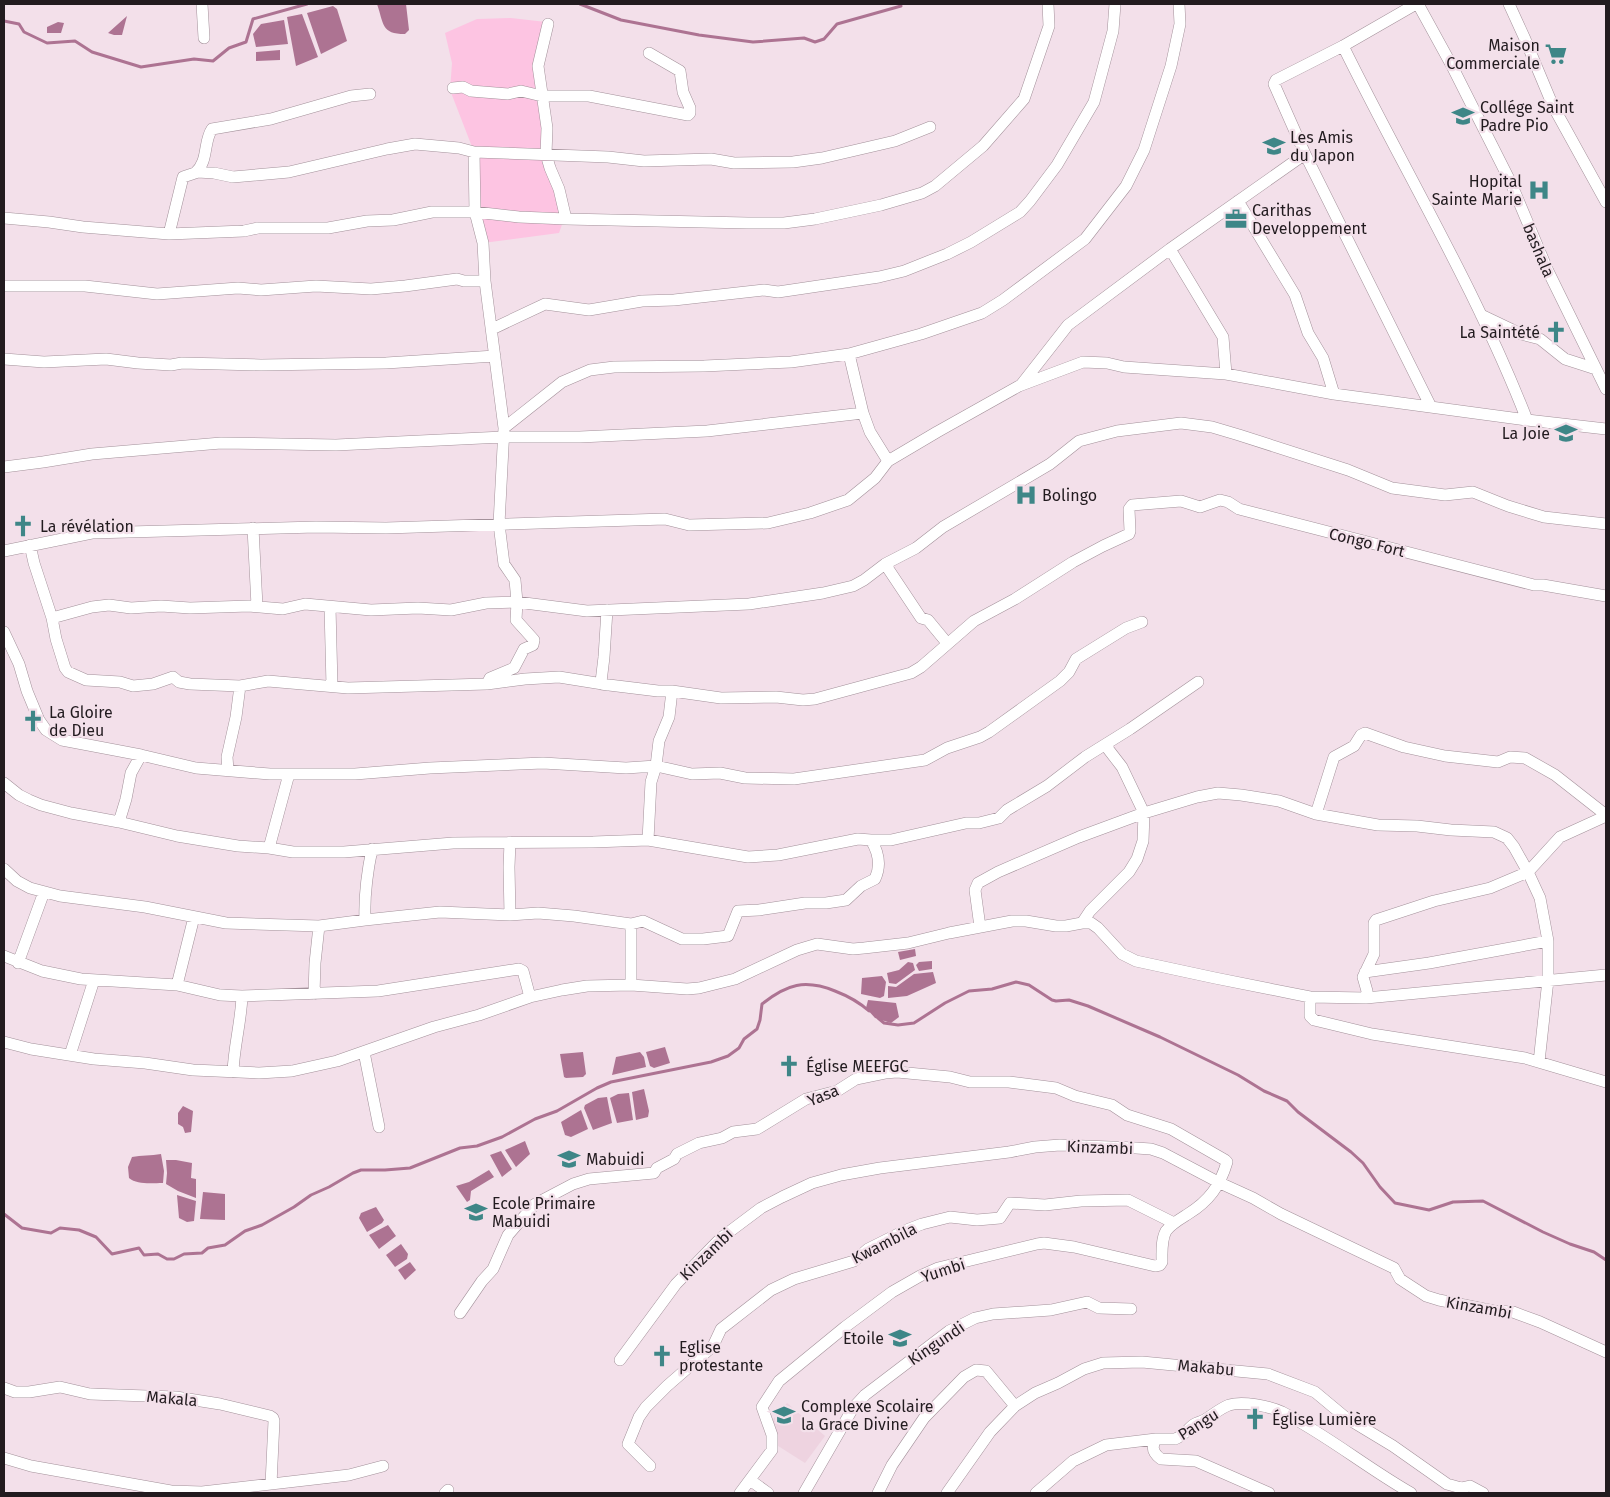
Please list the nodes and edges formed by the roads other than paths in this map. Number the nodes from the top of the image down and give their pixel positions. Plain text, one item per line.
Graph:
1 (202, 4) edge
2 (1048, 4) edge
3 (1115, 4) edge
4 (1179, 4) edge
5 (1417, 4) edge
6 (1509, 4) edge
7 (548, 24) dead end
8 (204, 38) dead end
9 (1343, 46) junction
10 (649, 53) dead end
11 (453, 88) dead end
12 (370, 94) dead end
13 (542, 96) junction
14 (930, 126) dead end
15 (474, 152) junction
16 (546, 154) junction
17 (1306, 154) junction
18 (195, 173) junction
19 (1238, 202) junction
20 (1606, 202) edge
21 (475, 212) junction
22 (4, 218) edge
23 (566, 219) junction
24 (169, 234) junction
25 (1170, 249) junction
26 (485, 281) junction
27 (4, 286) edge
28 (1481, 315) junction
29 (492, 329) junction
30 (849, 354) junction
31 (495, 356) junction
32 (4, 359) edge
33 (1596, 369) junction
34 (1226, 374) junction
35 (1019, 386) junction
36 (1606, 390) edge
37 (1334, 394) junction
38 (1431, 407) junction
39 (863, 413) junction
40 (1527, 420) junction
41 (1606, 429) edge
42 (504, 433) junction
43 (888, 461) junction
44 (4, 467) edge
45 (499, 524) junction
46 (1606, 524) edge
47 (253, 528) junction
48 (30, 545) junction
49 (4, 551) edge
50 (886, 564) junction
51 (1606, 596) edge
52 (517, 602) junction
53 (257, 606) junction
54 (330, 607) junction
55 (607, 610) junction
56 (52, 618) junction
57 (1142, 622) dead end
58 (4, 635) edge
59 (947, 643) junction
60 (1198, 682) dead end
61 (487, 684) junction
62 (609, 685) junction
63 (240, 686) junction
64 (332, 686) junction
65 (672, 691) junction
66 (1105, 745) junction
67 (141, 755) junction
68 (656, 766) junction
69 (228, 770) junction
70 (289, 774) junction
71 (4, 782) edge
72 (1144, 813) junction
73 (1316, 814) junction
74 (1606, 815) edge
75 (119, 822) junction
76 (648, 840) junction
77 (871, 840) junction
78 (510, 842) junction
79 (268, 848) junction
80 (372, 849) junction
81 (4, 869) edge
82 (1528, 872) junction
83 (44, 892) junction
84 (510, 915) junction
85 (194, 917) junction
86 (365, 920) junction
87 (1082, 922) junction
88 (631, 924) junction
89 (319, 926) junction
90 (980, 927) junction
91 (1548, 941) junction
92 (4, 956) edge
93 (18, 963) junction
94 (1365, 972) junction
95 (1606, 975) edge
96 (94, 980) junction
97 (1548, 980) junction
98 (177, 985) junction
99 (631, 985) junction
100 (314, 994) junction
101 (242, 996) junction
102 (530, 996) junction
103 (1310, 997) junction
104 (1366, 998) junction
105 (4, 1042) edge
106 (364, 1052) junction
107 (70, 1055) junction
108 (1539, 1062) junction
109 (233, 1072) junction
110 (1606, 1082) edge
111 (379, 1127) dead end
112 (1220, 1184) junction
113 (1174, 1223) junction
114 (1131, 1310) dead end
115 (460, 1313) dead end
116 (1606, 1352) edge
117 (620, 1360) dead end
118 (4, 1388) edge
119 (1015, 1406) junction
120 (1156, 1439) junction
121 (4, 1458) edge
122 (383, 1466) dead end
123 (650, 1466) dead end
124 (750, 1480) junction
125 (271, 1484) junction
126 (202, 1493) edge
127 (740, 1493) edge
128 (768, 1493) edge
129 (804, 1493) edge
130 (878, 1493) edge
131 (946, 1493) edge
132 (1036, 1493) edge
133 (1269, 1493) edge
134 (1411, 1493) edge
135 (1483, 1493) edge

1 - 8 street
2 - 23 street
3 - 29 street
4 - 30 street
5 - 9 street
5 - 33 street, bashala
6 - 20 street
7 - 13 street
9 - 17 street
9 - 28 street
10 - 13 street
11 - 13 street
12 - 18 street
13 - 16 street
14 - 16 street
15 - 16 street
15 - 18 street
15 - 21 street
16 - 23 street
17 - 19 street
17 - 38 street
18 - 24 street
19 - 25 street
19 - 37 street
21 - 23 street
21 - 24 street
21 - 26 street
22 - 24 street
25 - 34 street
25 - 35 street
26 - 27 street
26 - 29 street
28 - 33 street
28 - 40 street
29 - 31 street
30 - 39 street
30 - 42 street
31 - 32 street
31 - 42 street
33 - 36 street, bashala
34 - 35 street
34 - 37 street
35 - 43 street
37 - 38 street
38 - 40 street
39 - 42 street
39 - 43 street
40 - 41 street
42 - 44 street
42 - 45 street
43 - 45 street
45 - 47 street
45 - 52 street
46 - 50 street
47 - 48 street
47 - 53 street
48 - 49 street
48 - 56 street
50 - 55 street
50 - 59 street
51 - 59 street, Congo Fort
52 - 54 street
52 - 55 street
52 - 61 street
53 - 54 street
53 - 56 street
54 - 64 street
55 - 62 street
56 - 63 street
57 - 68 street
58 - 67 street
59 - 65 street
60 - 66 street
61 - 62 street
61 - 64 street
62 - 65 street
63 - 64 street
63 - 69 street
65 - 68 street
66 - 72 street
66 - 77 street
67 - 69 street
67 - 75 street
68 - 70 street
68 - 76 street
69 - 70 street
70 - 79 street
71 - 75 street
72 - 73 street
72 - 87 street
72 - 90 street
73 - 74 street
73 - 82 street
74 - 82 street
75 - 79 street
76 - 77 street
76 - 78 street
77 - 88 street
78 - 80 street
78 - 84 street
79 - 80 street
80 - 86 street
81 - 83 street
82 - 91 street
82 - 94 street
83 - 85 street
83 - 93 street
84 - 86 street
84 - 88 street
85 - 89 street
85 - 98 street
86 - 89 street
87 - 90 street
87 - 103 street
88 - 99 street
89 - 100 street
90 - 99 street
91 - 94 street
91 - 97 street
92 - 93 street
93 - 96 street
94 - 104 street
95 - 97 street
96 - 98 street
96 - 107 street
97 - 104 street
97 - 108 street
98 - 101 street
99 - 102 street
100 - 101 street
100 - 102 street
101 - 109 street
102 - 106 street
103 - 104 street
103 - 108 street
105 - 107 street
106 - 109 street
106 - 111 street
107 - 109 street
108 - 110 street
112 - 113 street
112 - 115 street, Yasa
112 - 116 street, Kinzambi
112 - 117 street, Kinzambi
113 - 123 street, Kwambila
113 - 124 street, Yumbi
114 - 129 street, Kingundi
118 - 125 street, Makala
119 - 130 street
119 - 131 street, Makabu
119 - 135 street, Makabu
120 - 132 street, Pangu
120 - 133 street
120 - 134 street, Pangu
121 - 126 street
122 - 125 street
124 - 127 street, Yumbi
124 - 128 street
125 - 126 street

